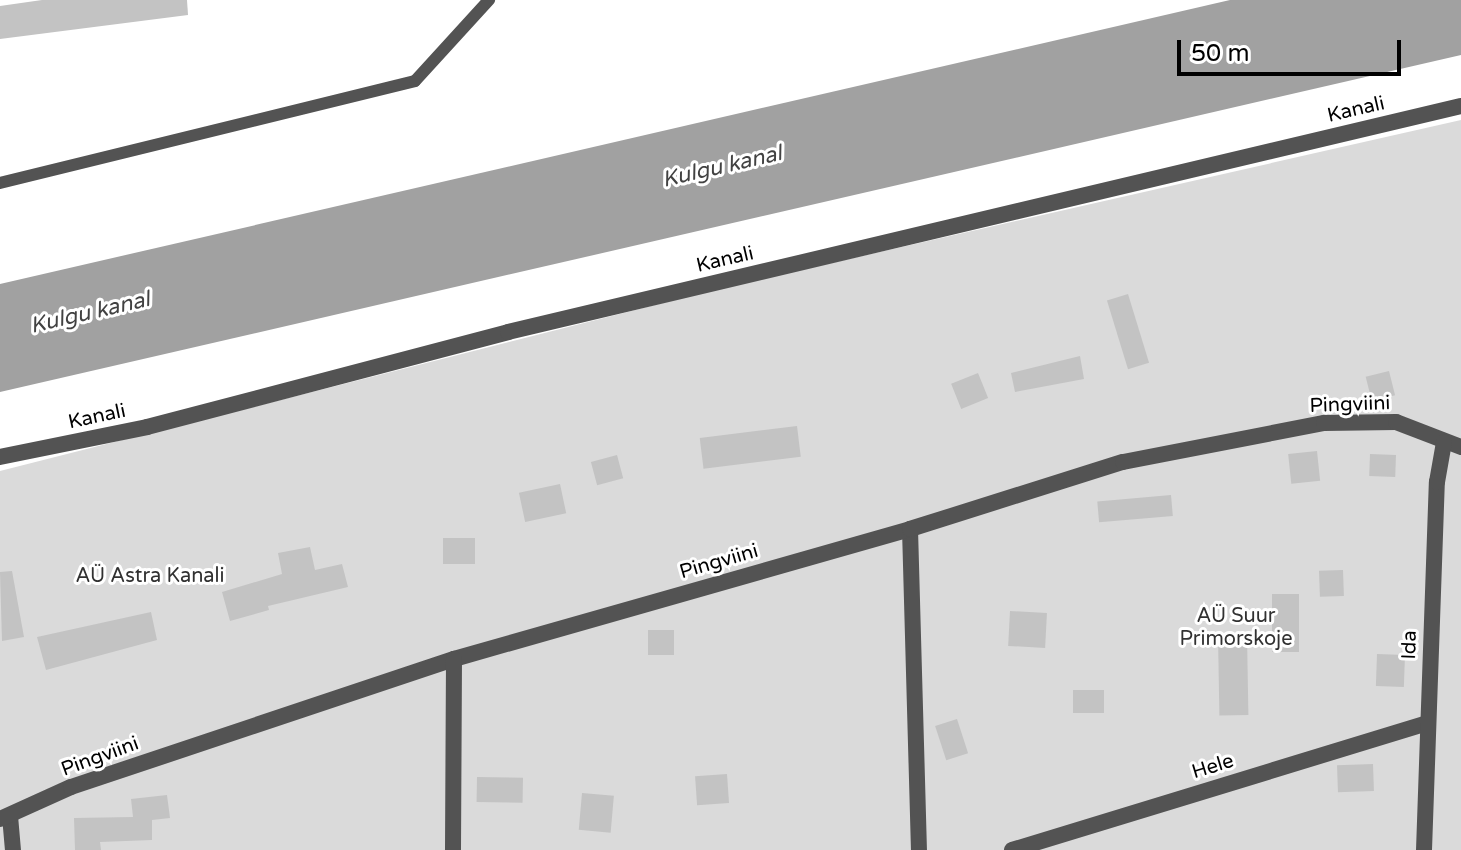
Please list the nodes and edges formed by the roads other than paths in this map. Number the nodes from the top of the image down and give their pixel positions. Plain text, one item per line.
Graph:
1 (489, 0) edge
2 (1461, 106) edge
3 (0, 183) edge
4 (1453, 445) edge
5 (0, 457) edge
6 (910, 529) junction
7 (454, 659) junction
8 (1427, 723) junction
9 (5, 817) edge
10 (13, 850) edge
11 (453, 850) edge
12 (919, 850) edge
13 (1012, 850) edge
14 (1424, 850) edge

1 - 3 lane
2 - 5 street, Kanali
4 - 6 street, Pingviini
4 - 8 street, Ida
6 - 7 street, Pingviini
6 - 12 street
7 - 9 street, Pingviini
7 - 11 street
8 - 13 street, Hele
8 - 14 street, Ida
9 - 10 street

